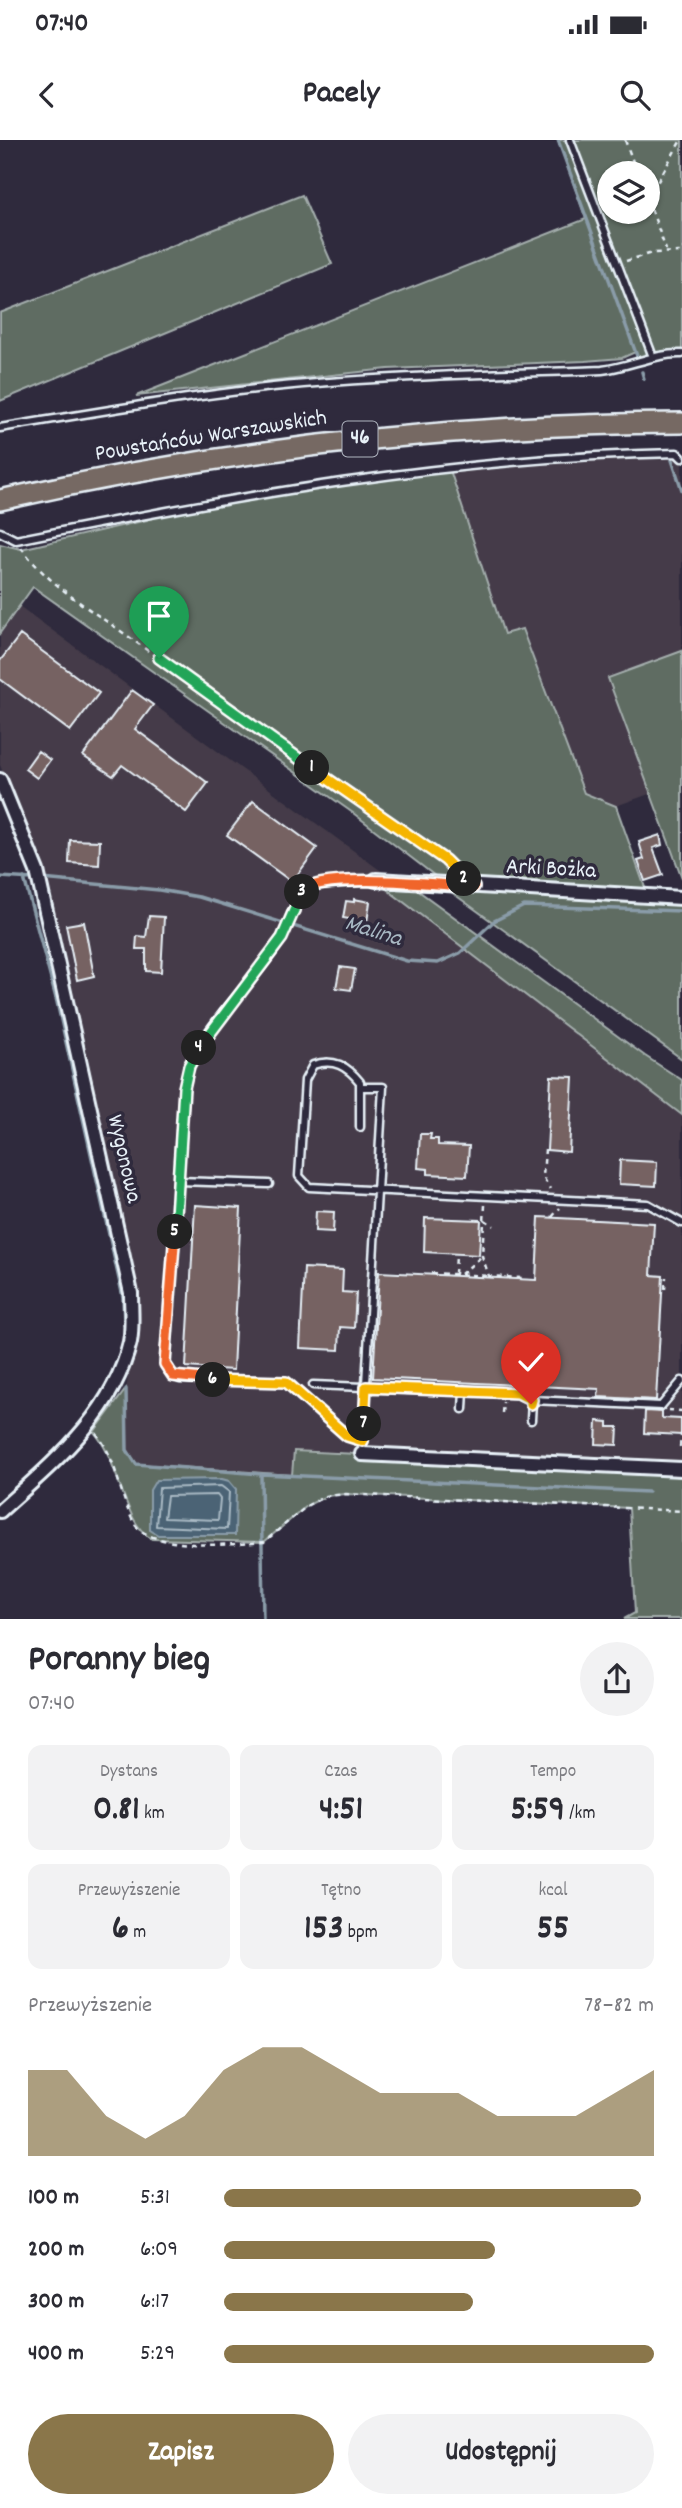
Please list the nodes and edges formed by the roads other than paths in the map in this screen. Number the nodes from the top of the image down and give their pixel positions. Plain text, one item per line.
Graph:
1 (570, 140) edge
2 (682, 354) edge
3 (653, 357) junction
4 (682, 423) edge
5 (0, 428) edge
6 (682, 458) edge
7 (0, 500) edge
8 (0, 532) edge
9 (0, 780) edge
10 (376, 880) joint
11 (682, 898) edge
12 (362, 1087) junction
13 (360, 1127) dead end
14 (178, 1181) junction
15 (269, 1184) dead end
16 (377, 1191) junction
17 (682, 1223) edge
18 (682, 1381) edge
19 (313, 1385) dead end
20 (366, 1387) junction
21 (464, 1390) junction
22 (532, 1400) junction
23 (463, 1409) dead end
24 (531, 1420) dead end
25 (363, 1448) junction
26 (682, 1469) edge
27 (0, 1511) edge

1 - 3 lane
2 - 3 lane
3 - 5 lane
4 - 7 main road, Powstańców Warszawskich / 46
6 - 8 lane
9 - 27 street, Wygonowa
10 - 11 street, Arki Bożka
10 - 14 lane
12 - 13 lane
12 - 16 lane
12 - 16 lane
14 - 15 lane
14 - 25 lane
16 - 17 lane
16 - 20 lane
18 - 22 lane
19 - 20 lane
20 - 21 lane
20 - 25 lane
21 - 22 lane
21 - 23 lane
22 - 24 lane
25 - 26 street

